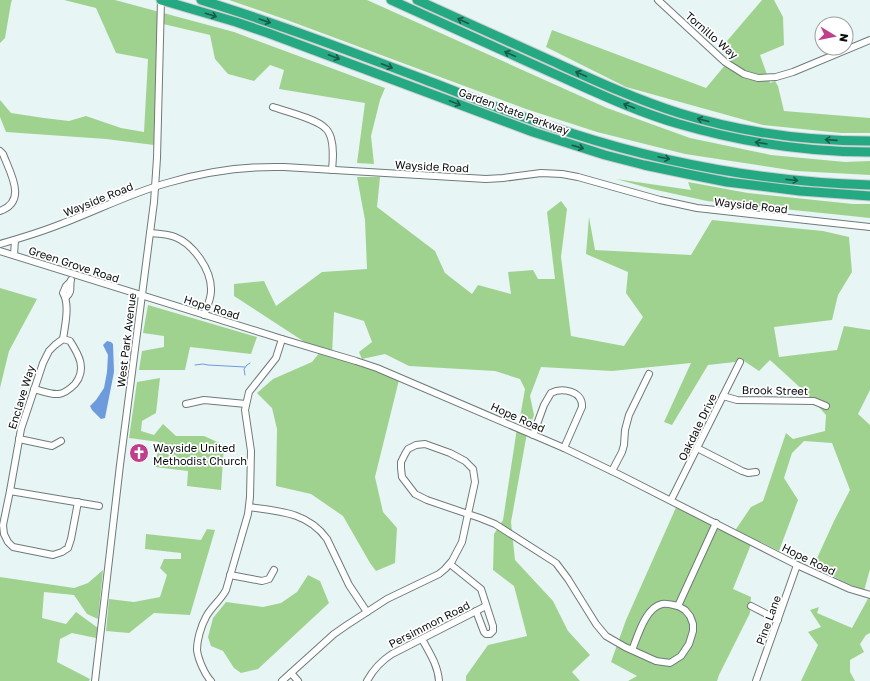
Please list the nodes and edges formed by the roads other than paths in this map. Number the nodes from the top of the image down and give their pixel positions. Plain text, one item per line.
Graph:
1 (161, 0) edge
2 (201, 0) edge
3 (391, 0) edge
4 (417, 0) edge
5 (658, 0) edge
6 (870, 40) edge
7 (273, 107) dead end
8 (870, 142) edge
9 (0, 150) edge
10 (870, 152) edge
11 (332, 170) junction
12 (870, 185) edge
13 (156, 187) junction
14 (870, 196) edge
15 (0, 211) edge
16 (870, 227) edge
17 (150, 233) junction
18 (15, 240) junction
19 (0, 244) edge
20 (0, 251) edge
21 (14, 255) junction
22 (73, 274) junction
23 (142, 296) junction
24 (204, 315) junction
25 (63, 339) junction
26 (282, 340) junction
27 (740, 362) dead end
28 (649, 374) dead end
29 (34, 389) junction
30 (723, 396) junction
31 (186, 404) dead end
32 (246, 404) junction
33 (826, 406) dead end
34 (533, 435) junction
35 (19, 439) junction
36 (61, 441) dead end
37 (564, 448) junction
38 (697, 448) junction
39 (612, 471) junction
40 (756, 472) dead end
41 (10, 491) junction
42 (671, 500) junction
43 (78, 502) junction
44 (99, 506) dead end
45 (249, 507) junction
46 (468, 514) junction
47 (716, 523) junction
48 (450, 564) junction
49 (797, 565) junction
50 (274, 570) dead end
51 (230, 575) junction
52 (870, 596) edge
53 (486, 606) junction
54 (678, 606) junction
55 (751, 606) dead end
56 (476, 611) junction
57 (367, 612) junction
58 (778, 620) junction
59 (422, 639) junction
60 (632, 650) junction
61 (291, 673) junction
62 (95, 681) edge
63 (211, 681) edge
64 (282, 681) edge
65 (298, 681) edge
66 (367, 681) edge
67 (439, 681) edge
68 (756, 681) edge

1 - 13 street, West Park Avenue
1 -> 14 highway, Garden State Parkway
2 -> 12 highway, Garden State Parkway
10 -> 3 highway
8 -> 4 highway
5 - 6 street, Tornillo Way
7 - 11 street
9 - 15 street
11 - 13 street, Wayside Road
11 - 16 street, Wayside Road
13 - 17 street, West Park Avenue
13 - 18 street, Wayside Road
17 - 23 street, West Park Avenue
17 - 24 street
18 - 19 street, Wayside Road
18 - 21 street
20 - 21 street, Green Grove Road
21 - 22 street, Green Grove Road
22 - 23 street, Green Grove Road
22 - 25 street
23 - 24 street, Hope Road
23 - 62 street, West Park Avenue
24 - 26 street, Hope Road
25 - 29 street, Enclave Way
25 - 29 street
26 - 32 street
26 - 34 street, Hope Road
27 - 30 street, Oakdale Drive
28 - 39 street
29 - 35 street, Enclave Way
30 - 33 street, Brook Street
30 - 38 street, Oakdale Drive
31 - 32 street
32 - 45 street
34 - 37 street, Hope Road
34 - 37 street
35 - 36 street
35 - 41 street, Enclave Way
37 - 39 street, Hope Road
38 - 40 street
38 - 42 street, Oakdale Drive
39 - 42 street, Hope Road
41 - 43 street
41 - 43 street, Enclave Way
42 - 47 street, Hope Road
43 - 44 street
45 - 51 street
45 - 57 street
46 - 46 street
46 - 48 street
46 - 60 street
47 - 49 street, Hope Road
47 - 54 street
48 - 53 street
48 - 57 street
49 - 52 street, Hope Road
49 - 58 street, Pine Lane
50 - 51 street
51 - 63 street
53 - 56 street, Persimmon Road
53 - 56 street
54 - 60 street
54 - 60 street
55 - 58 street
56 - 59 street, Persimmon Road
57 - 61 street
58 - 68 street, Pine Lane
59 - 66 street, Persimmon Road
59 - 67 street
61 - 64 street
61 - 65 street

